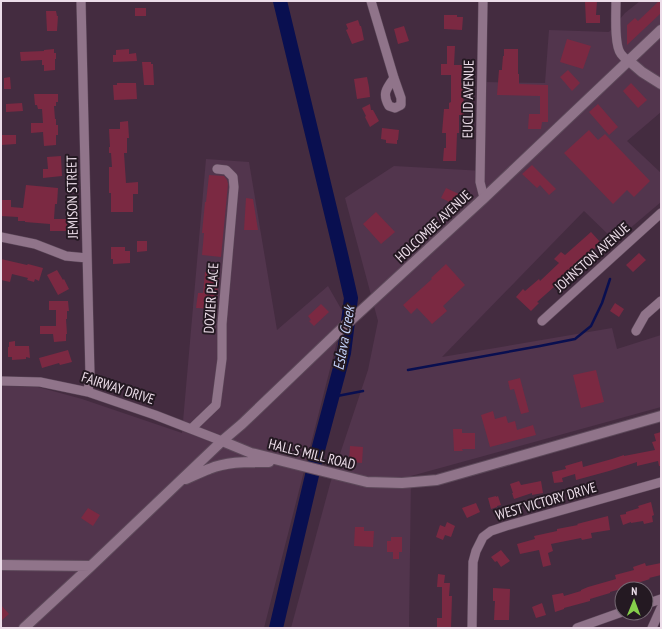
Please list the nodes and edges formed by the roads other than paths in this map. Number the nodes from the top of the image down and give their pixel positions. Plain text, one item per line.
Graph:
1 (81, 1) edge
2 (371, 1) edge
3 (483, 1) edge
4 (616, 1) edge
5 (661, 30) edge
6 (628, 60) junction
7 (394, 78) dead end
8 (661, 84) edge
9 (217, 170) dead end
10 (484, 198) junction
11 (661, 213) edge
12 (1, 237) edge
13 (87, 258) junction
14 (661, 301) edge
15 (542, 321) dead end
16 (636, 331) dead end
17 (1, 381) edge
18 (88, 392) junction
19 (661, 416) edge
20 (191, 429) junction
21 (222, 441) junction
22 (288, 462) junction
23 (661, 482) edge
24 (178, 483) junction
25 (1, 564) edge
26 (91, 566) junction
27 (661, 608) edge
28 (614, 615) edge
29 (24, 628) edge
30 (472, 628) edge
31 (577, 628) edge
32 (652, 628) edge

1 - 13 street, JEMISON STREET
2 - 7 street
3 - 10 street, EUCLID AVENUE
4 - 6 street
5 - 6 street, HOLCOMBE AVENUE
6 - 8 street
6 - 10 street, HOLCOMBE AVENUE
9 - 20 street, DOZIER PLACE
10 - 21 street, HOLCOMBE AVENUE
11 - 15 street, JOHNSTON AVENUE
12 - 13 street
13 - 18 street, JEMISON STREET
14 - 16 street
17 - 18 street, FAIRWAY DRIVE
18 - 20 street, FAIRWAY DRIVE
19 - 22 street, HALLS MILL ROAD
20 - 21 street, FAIRWAY DRIVE
21 - 22 street, HALLS MILL ROAD
21 - 24 street
22 - 24 street
23 - 30 street, WEST VICTORY DRIVE
24 - 26 street
25 - 26 street
26 - 29 street
27 - 32 street
28 - 31 street

